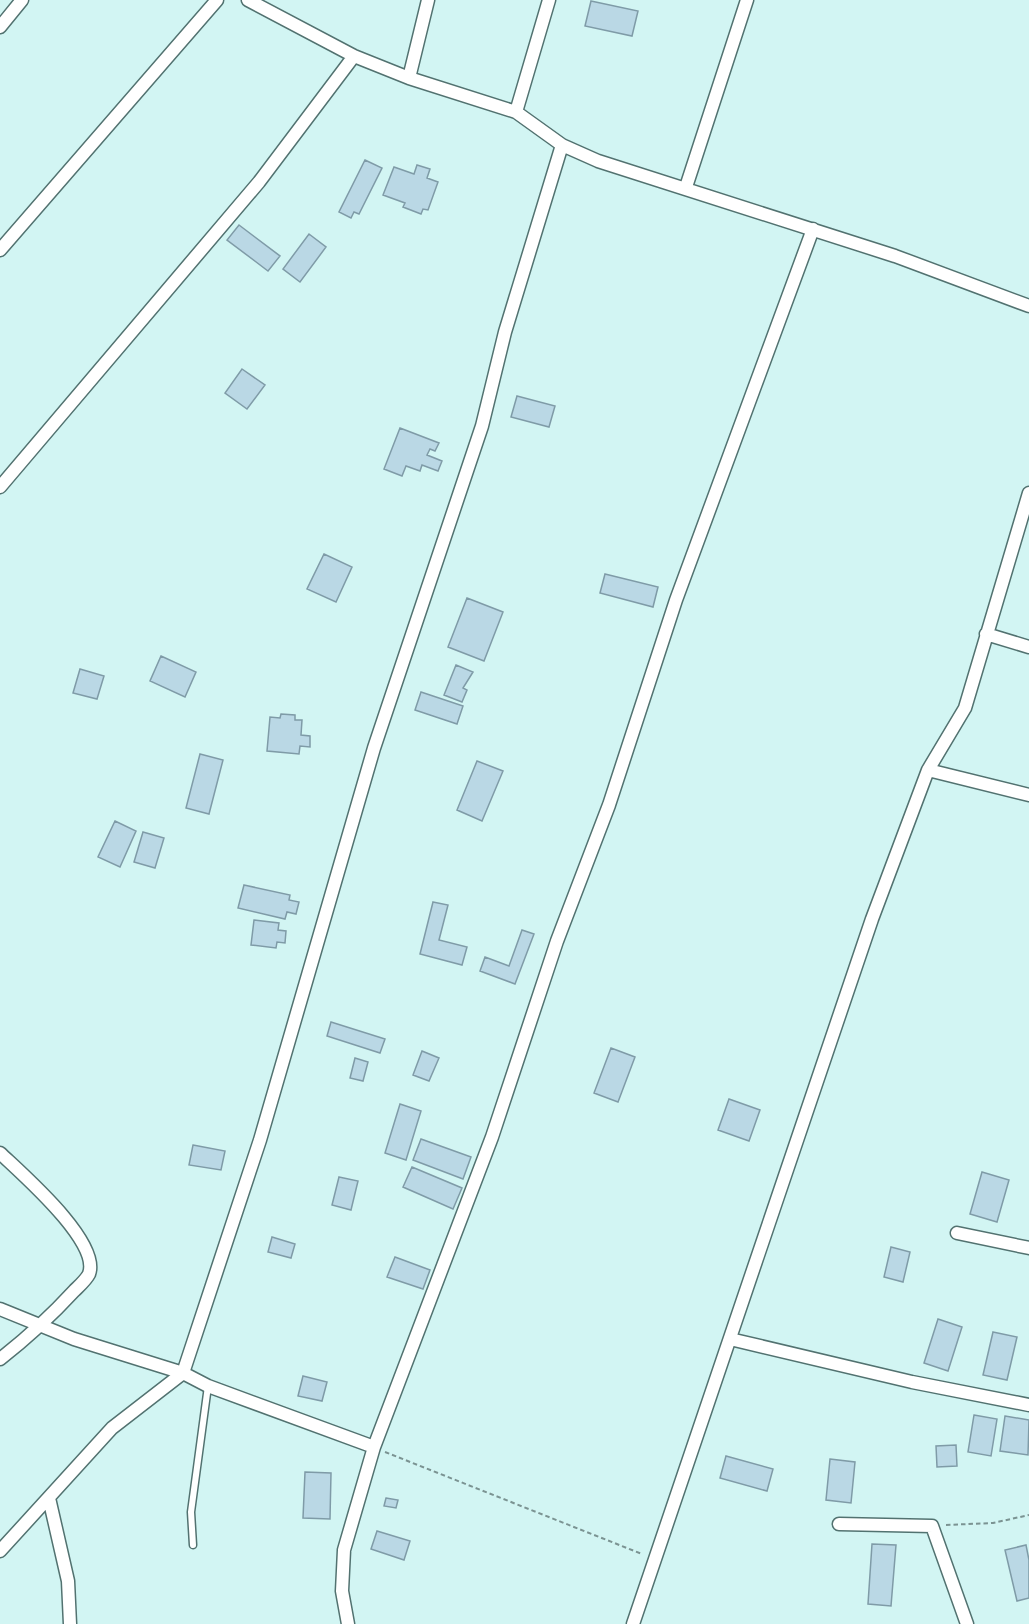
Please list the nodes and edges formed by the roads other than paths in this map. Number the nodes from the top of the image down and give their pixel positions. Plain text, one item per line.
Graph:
1 (22, 0) edge
2 (217, 0) edge
3 (248, 0) edge
4 (428, 0) edge
5 (549, 0) edge
6 (747, 0) edge
7 (273, 6) edge
8 (0, 27) edge
9 (354, 56) junction
10 (409, 78) junction
11 (516, 112) junction
12 (562, 145) junction
13 (686, 187) junction
14 (813, 229) junction
15 (0, 250) edge
16 (1029, 306) edge
17 (0, 487) edge
18 (1029, 493) edge
19 (986, 634) junction
20 (1029, 647) edge
21 (928, 770) junction
22 (1029, 795) edge
23 (0, 1153) edge
24 (957, 1233) dead end
25 (1029, 1248) edge
26 (0, 1309) edge
27 (42, 1326) junction
28 (730, 1339) junction
29 (0, 1359) edge
30 (183, 1373) junction
31 (208, 1386) junction
32 (1029, 1405) edge
33 (374, 1447) junction
34 (50, 1498) junction
35 (839, 1524) dead end
36 (193, 1545) dead end
37 (0, 1551) edge
38 (70, 1624) edge
39 (348, 1624) edge
40 (633, 1624) edge
41 (968, 1624) edge

1 - 8 street
2 - 15 street
3 - 7 street
4 - 10 street
5 - 11 street
6 - 13 street
7 - 9 street
9 - 10 street
9 - 17 street
10 - 11 street
11 - 12 street
12 - 13 street
12 - 30 street
13 - 14 street
14 - 16 street
14 - 33 street
18 - 19 street
19 - 20 street
19 - 21 street
21 - 22 street
21 - 28 street
23 - 27 street
24 - 25 street
26 - 27 street
27 - 29 street
27 - 30 street
28 - 32 street
28 - 40 street
30 - 31 street
30 - 34 street
31 - 33 street
31 - 36 lane
33 - 39 street
34 - 37 street
34 - 38 street
35 - 41 street

